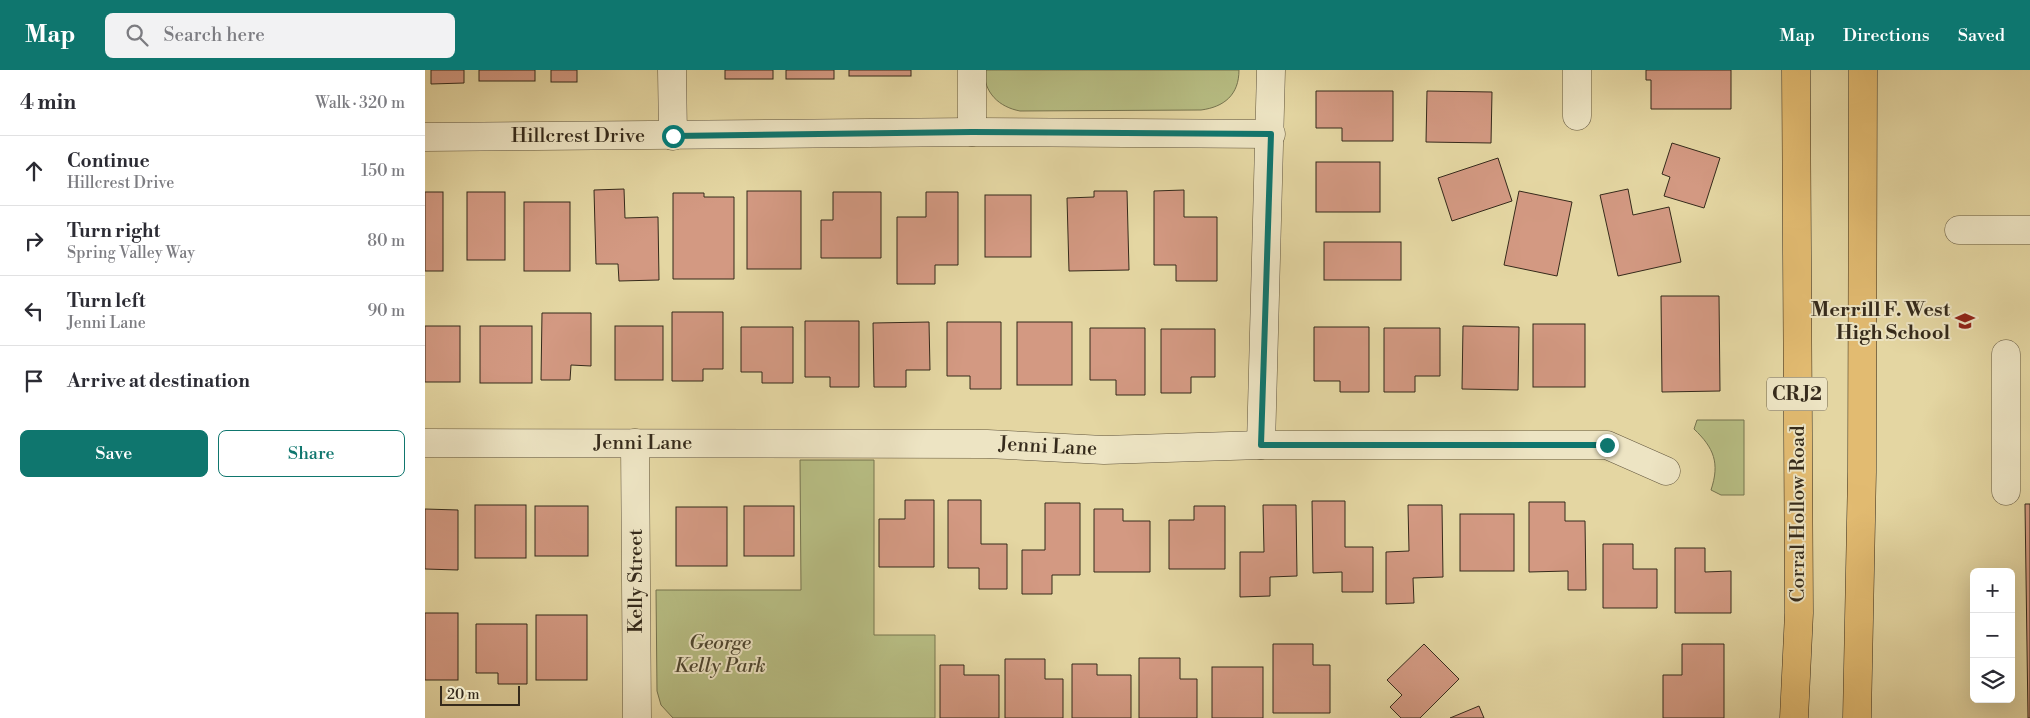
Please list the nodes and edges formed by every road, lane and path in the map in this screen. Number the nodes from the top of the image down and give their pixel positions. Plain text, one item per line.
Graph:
1 (673, 70) edge
2 (972, 70) edge
3 (1271, 70) edge
4 (1577, 70) edge
5 (1796, 70) edge
6 (1863, 70) edge
7 (1577, 116) dead end
8 (972, 132) junction
9 (1271, 134) junction
10 (673, 136) junction
11 (425, 137) edge
12 (1959, 230) dead end
13 (2030, 230) edge
14 (2006, 354) dead end
15 (425, 443) edge
16 (635, 443) junction
17 (1261, 445) junction
18 (1666, 471) dead end
19 (2006, 491) dead end
20 (637, 718) edge
21 (1794, 718) edge
22 (1857, 718) edge

1 - 10 street
2 - 8 street
3 - 9 street
4 - 7 street
5 - 21 main road, Corral Hollow Road / CR J2
6 - 22 main road
8 - 9 street, Hillcrest Drive
8 - 10 street, Hillcrest Drive
9 - 17 street
10 - 11 street, Hillcrest Drive
12 - 13 street
14 - 19 street
15 - 16 street, Jenni Lane
16 - 17 street, Jenni Lane
16 - 20 street, Kelly Street
17 - 18 street, Jenni Lane

